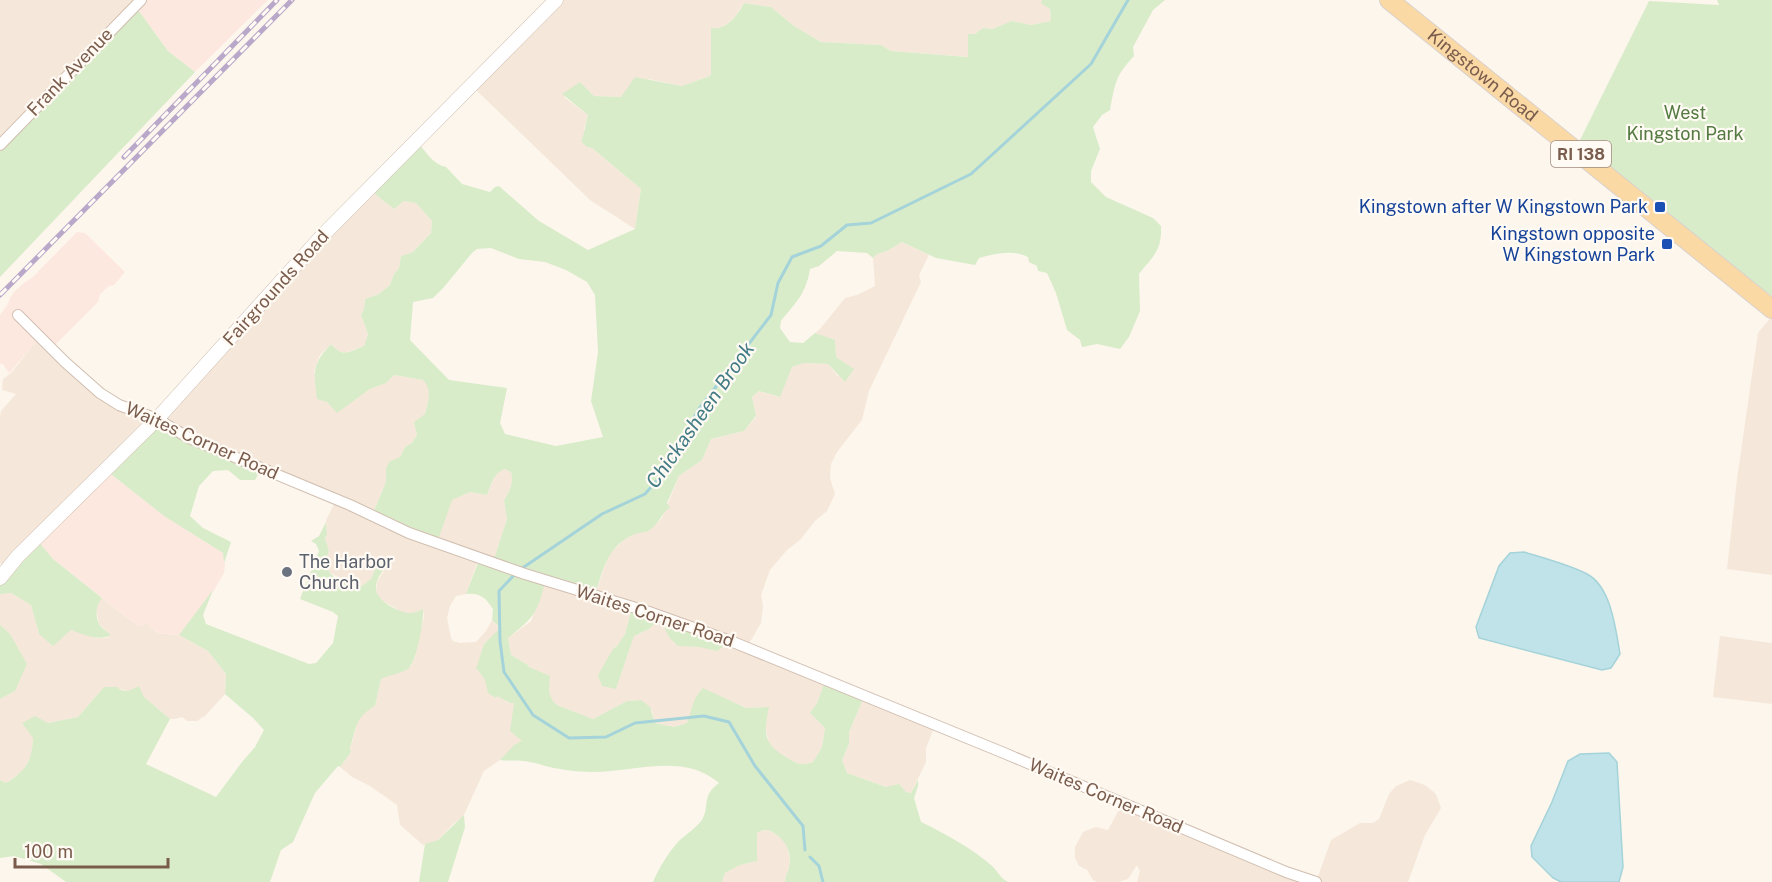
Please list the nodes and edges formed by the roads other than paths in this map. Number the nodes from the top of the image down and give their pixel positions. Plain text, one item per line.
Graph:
1 (141, 0) edge
2 (556, 0) edge
3 (1389, 0) edge
4 (0, 145) edge
5 (1772, 309) edge
6 (18, 315) dead end
7 (158, 419) junction
8 (0, 578) edge
9 (1316, 882) edge

1 - 4 street, Frank Avenue
2 - 7 street, Fairgrounds Road
3 - 5 main road, Kingstown Road / RI 138
6 - 7 street, Waites Corner Road
7 - 8 street, Fairgrounds Road
7 - 9 street, Waites Corner Road

